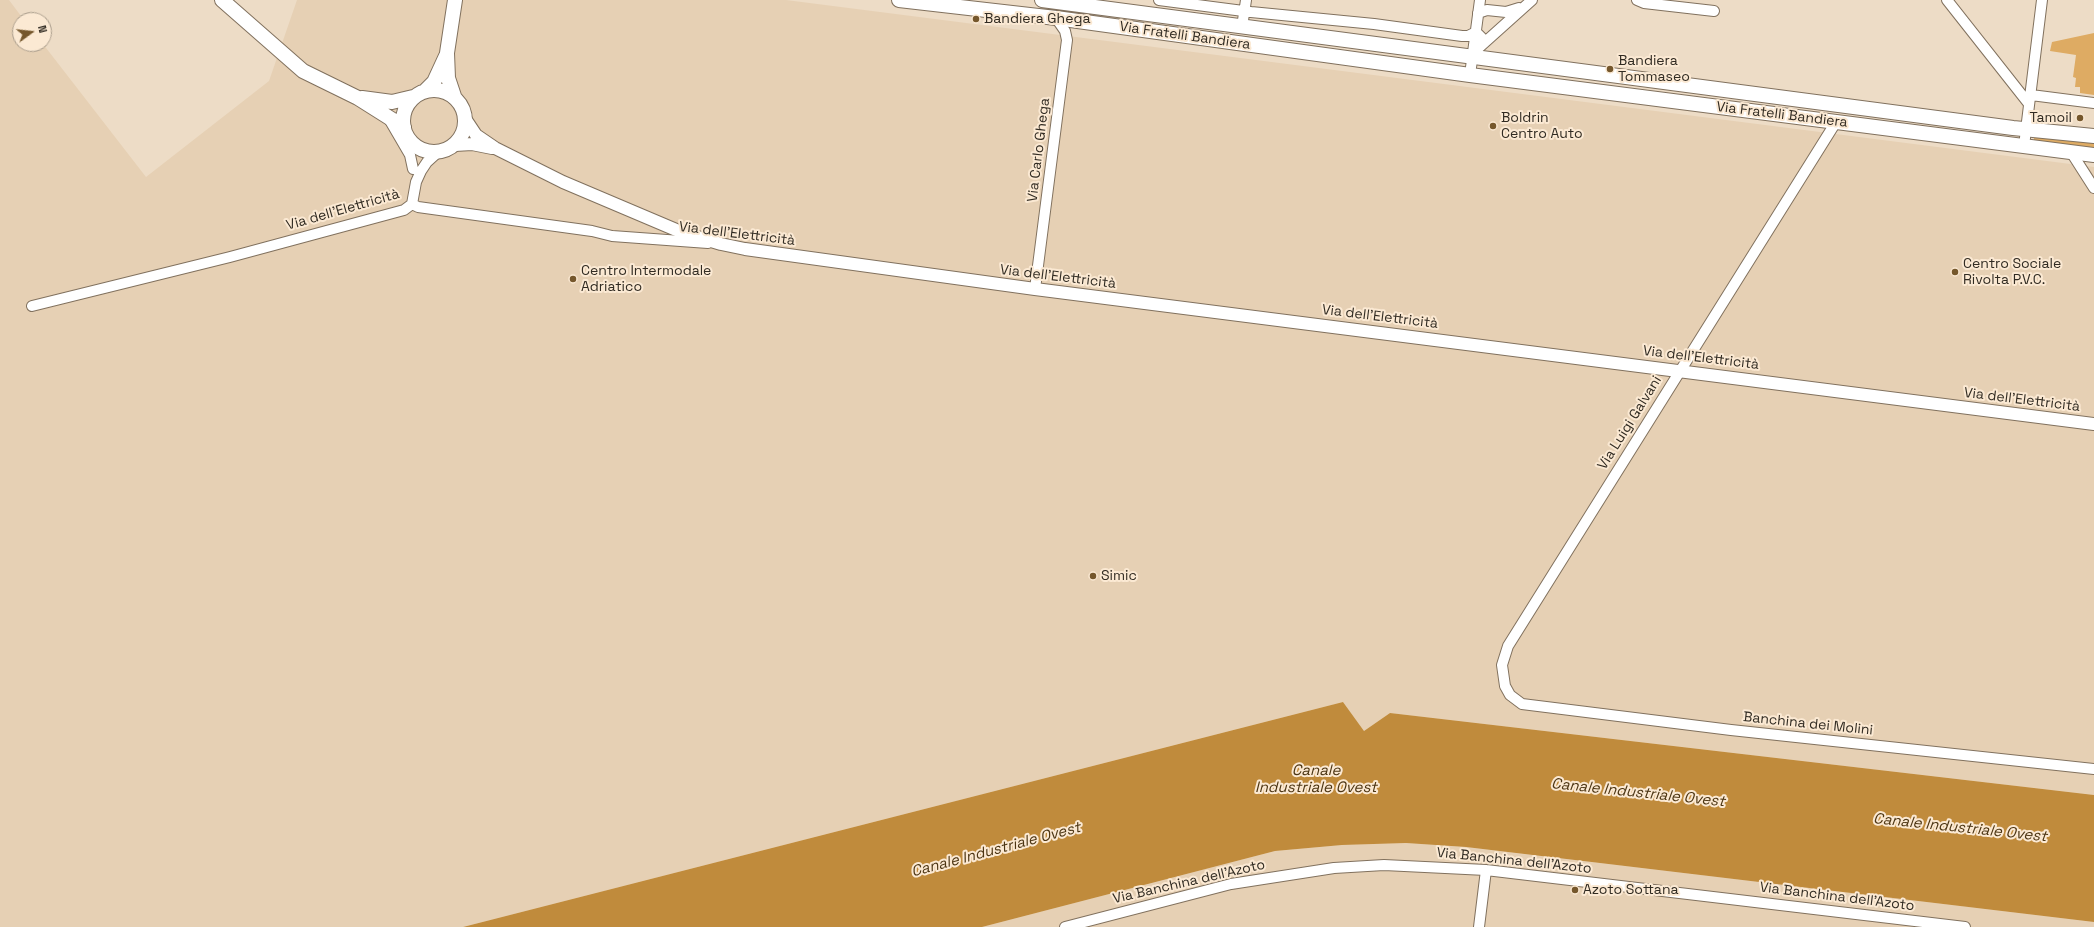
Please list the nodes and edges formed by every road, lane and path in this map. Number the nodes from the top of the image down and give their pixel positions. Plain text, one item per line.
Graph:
1 (222, 0) edge
2 (455, 0) edge
3 (899, 0) edge
4 (1042, 0) edge
5 (1159, 0) edge
6 (1246, 0) edge
7 (1480, 0) edge
8 (1532, 0) edge
9 (1637, 0) edge
10 (1947, 0) edge
11 (2042, 0) edge
12 (1245, 11) junction
13 (1714, 11) dead end
14 (1478, 13) junction
15 (1507, 16) junction
16 (1056, 18) junction
17 (1242, 27) junction
18 (1476, 32) junction
19 (1485, 41) junction
20 (447, 53) junction
21 (1473, 54) junction
22 (1470, 75) junction
23 (426, 90) junction
24 (454, 96) junction
25 (413, 97) junction
26 (358, 98) junction
27 (2030, 100) junction
28 (2094, 103) edge
29 (385, 114) junction
30 (466, 120) junction
31 (1836, 122) junction
32 (404, 127) junction
33 (2026, 128) junction
34 (2094, 136) edge
35 (412, 143) junction
36 (454, 145) junction
37 (2024, 146) junction
38 (495, 148) junction
39 (438, 152) junction
40 (2071, 152) junction
41 (2094, 155) edge
42 (413, 169) junction
43 (416, 182) junction
44 (2094, 188) edge
45 (412, 204) junction
46 (722, 244) junction
47 (1035, 289) junction
48 (32, 306) dead end
49 (1680, 370) junction
50 (2092, 425) edge
51 (1519, 702) joint
52 (2094, 770) edge
53 (1486, 870) junction
54 (1065, 927) edge
55 (1479, 927) edge
56 (1965, 927) edge

1 - 26 main road
2 - 20 main road
3 - 16 main road, Via Fratelli Bandiera
4 - 17 main road, Via Fratelli Bandiera
5 - 12 street
6 - 12 street
7 - 14 street
8 - 15 street
9 - 13 street
10 - 27 street
11 - 27 street
12 - 17 street
12 - 18 street
14 - 15 street
14 - 18 street
15 - 19 street
16 - 22 main road, Via Fratelli Bandiera
16 - 47 street, Via Carlo Ghega
17 - 21 main road, Via Fratelli Bandiera
18 - 19 street
18 - 21 street
19 - 21 street
20 - 23 main road
20 - 24 main road
21 - 22 street
21 - 33 main road, Via Fratelli Bandiera
22 - 31 main road, Via Fratelli Bandiera
23 - 24 main road
23 - 25 main road
24 - 30 main road
25 - 26 main road
25 - 32 main road
26 - 29 main road
27 - 28 street
27 - 33 street
29 - 32 main road
29 - 42 street
30 - 36 main road
30 - 38 street
31 - 37 main road, Via Fratelli Bandiera
31 - 49 street, Via Luigi Galvani
32 - 35 main road
33 - 34 main road, Via Fratelli Bandiera
33 - 37 street
35 - 39 main road
35 - 42 street
36 - 38 street
36 - 39 main road
37 - 40 main road, Via Fratelli Bandiera
38 - 46 street
39 - 43 street
40 - 41 main road, Via Fratelli Bandiera
40 - 44 street
42 - 43 street
43 - 45 street
45 - 46 street, Via dell'Elettricità
45 - 48 street, Via dell'Elettricità
46 - 47 street, Via dell'Elettricità
47 - 49 street, Via dell'Elettricità
49 - 50 street, Via dell'Elettricità
49 - 51 street, Via Luigi Galvani
51 - 52 street, Banchina dei Molini
53 - 54 street, Via Banchina dell'Azoto
53 - 55 street
53 - 56 street, Via Banchina dell'Azoto

